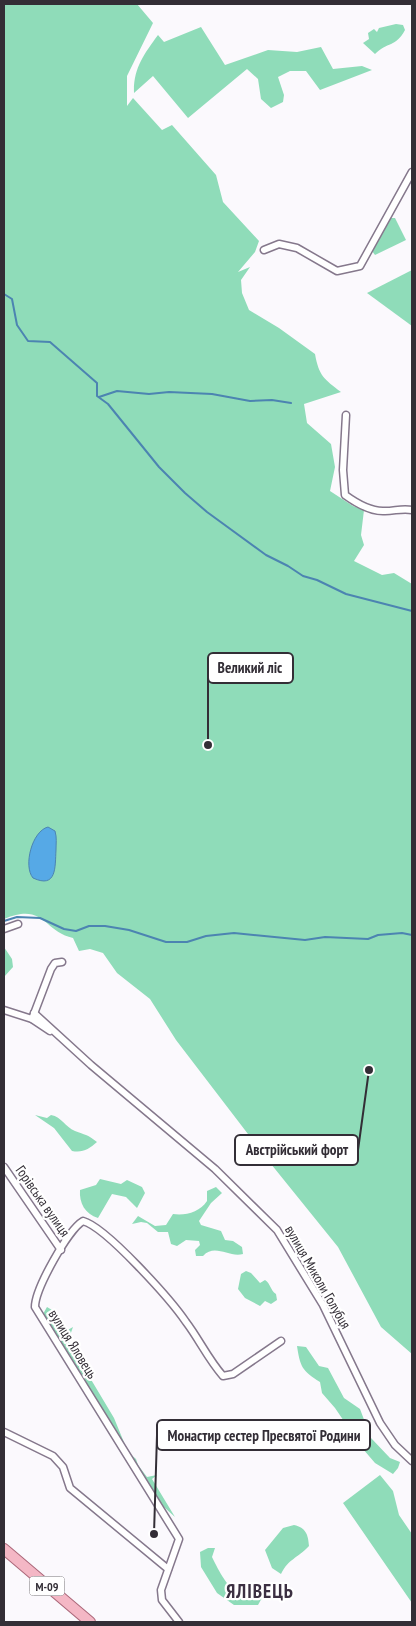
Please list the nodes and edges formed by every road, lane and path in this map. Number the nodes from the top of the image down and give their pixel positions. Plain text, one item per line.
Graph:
1 (412, 172) edge
2 (264, 250) dead end
3 (346, 415) dead end
4 (412, 510) edge
5 (18, 924) dead end
6 (4, 929) edge
7 (62, 962) dead end
8 (4, 1010) edge
9 (33, 1016) junction
10 (4, 1167) edge
11 (61, 1250) junction
12 (281, 1341) dead end
13 (4, 1432) edge
14 (412, 1461) edge
15 (4, 1549) edge
16 (168, 1569) junction
17 (90, 1622) edge
18 (179, 1622) edge

1 - 2 street
3 - 4 street
5 - 6 street
7 - 9 street
8 - 9 street, вулиця Миколи Голубця
9 - 14 street, вулиця Миколи Голубця
10 - 11 street, Горівська вулиця
11 - 12 street, вулиця Яловець
11 - 16 street, вулиця Яловець
13 - 16 street
15 - 17 main road, М-09
16 - 18 street, вулиця Яловець

